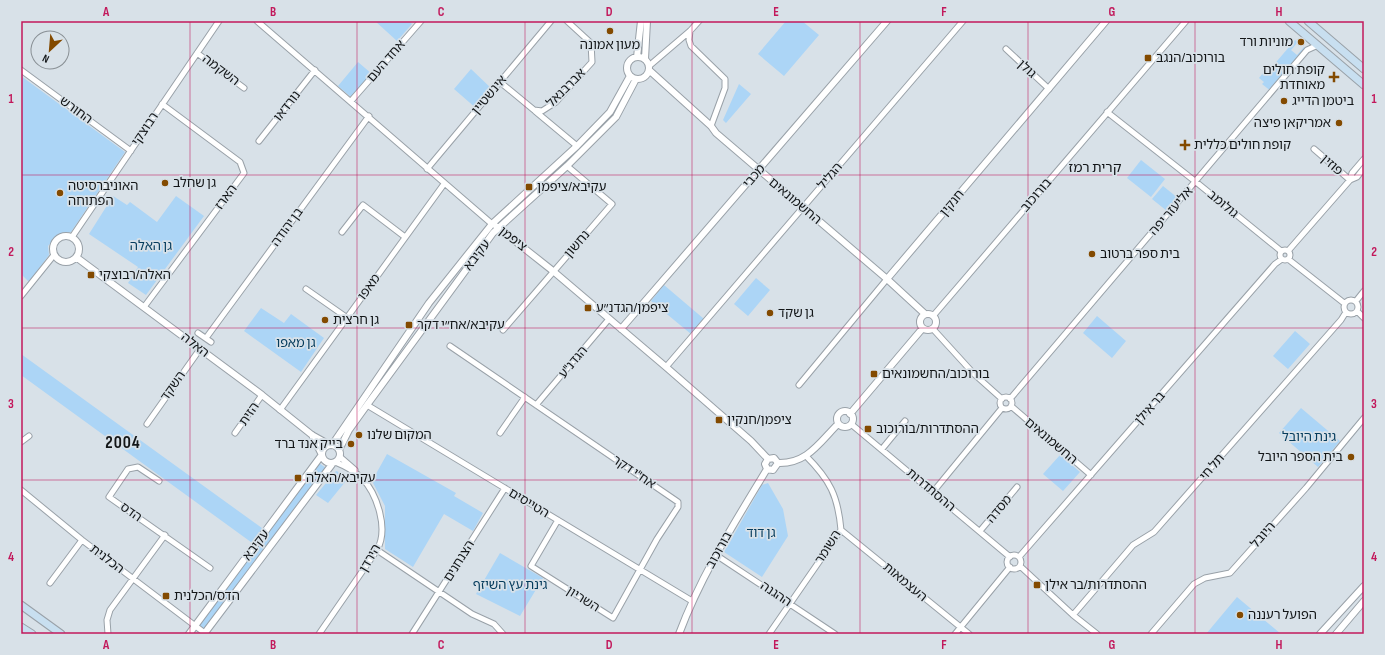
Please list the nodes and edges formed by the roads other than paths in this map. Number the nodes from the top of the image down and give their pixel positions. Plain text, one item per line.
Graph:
1 (219, 21) edge
2 (257, 21) edge
3 (421, 21) edge
4 (551, 21) edge
5 (567, 21) edge
6 (641, 21) edge
7 (647, 21) edge
8 (699, 21) edge
9 (887, 21) edge
10 (963, 21) edge
11 (1106, 21) edge
12 (1289, 21) edge
13 (1308, 21) edge
14 (1183, 22) edge
15 (690, 31) junction
16 (1318, 45) junction
17 (1006, 49) dead end
18 (197, 53) junction
19 (637, 57) junction
20 (645, 59) junction
21 (649, 68) junction
22 (1364, 69) edge
23 (21, 70) edge
24 (315, 70) junction
25 (1352, 74) junction
26 (630, 76) junction
27 (636, 79) junction
28 (500, 82) junction
29 (1364, 85) edge
30 (244, 88) dead end
31 (1049, 88) junction
32 (351, 101) junction
33 (162, 104) junction
34 (534, 110) junction
35 (1107, 112) junction
36 (369, 116) junction
37 (711, 126) junction
38 (259, 141) dead end
39 (577, 146) junction
40 (1314, 149) dead end
41 (131, 150) junction
42 (1364, 159) edge
43 (567, 166) junction
44 (1364, 168) edge
45 (427, 169) junction
46 (759, 170) junction
47 (1350, 180) junction
48 (1196, 182) junction
49 (444, 184) junction
50 (804, 207) junction
51 (498, 219) junction
52 (492, 224) junction
53 (500, 227) junction
54 (342, 232) dead end
55 (494, 233) junction
56 (72, 237) junction
57 (405, 237) junction
58 (1281, 251) junction
59 (1288, 251) junction
60 (54, 255) junction
61 (76, 258) junction
62 (1282, 259) junction
63 (1288, 259) junction
64 (553, 271) junction
65 (887, 279) junction
66 (306, 289) dead end
67 (1364, 291) edge
68 (21, 296) edge
69 (1356, 301) junction
70 (1344, 304) junction
71 (144, 307) junction
72 (1357, 311) junction
73 (1346, 312) junction
74 (925, 314) junction
75 (933, 316) junction
76 (346, 317) junction
77 (1364, 318) edge
78 (609, 320) junction
79 (621, 329) junction
80 (922, 329) junction
81 (933, 329) junction
82 (503, 330) dead end
83 (198, 333) dead end
84 (206, 338) junction
85 (211, 342) dead end
86 (450, 346) dead end
87 (200, 349) junction
88 (666, 367) junction
89 (799, 385) dead end
90 (262, 395) junction
91 (525, 397) junction
92 (1010, 398) junction
93 (1002, 399) junction
94 (366, 405) junction
95 (536, 405) junction
96 (1011, 406) junction
97 (1002, 408) junction
98 (280, 410) junction
99 (850, 414) junction
100 (1364, 418) edge
101 (905, 421) dead end
102 (147, 424) dead end
103 (838, 424) junction
104 (851, 424) junction
105 (235, 433) dead end
106 (500, 433) dead end
107 (312, 435) junction
108 (29, 436) dead end
109 (21, 442) edge
110 (331, 445) junction
111 (882, 449) junction
112 (340, 453) junction
113 (321, 454) junction
114 (806, 456) junction
115 (768, 459) junction
116 (334, 463) junction
117 (778, 463) junction
118 (767, 469) junction
119 (1091, 475) junction
120 (359, 476) junction
121 (158, 481) dead end
122 (1017, 487) dead end
123 (505, 488) junction
124 (21, 490) edge
125 (934, 492) junction
126 (558, 520) junction
127 (841, 530) junction
128 (980, 531) junction
129 (165, 535) junction
130 (82, 540) junction
131 (377, 550) junction
132 (716, 555) junction
133 (1010, 557) junction
134 (1019, 557) junction
135 (1020, 566) junction
136 (1010, 567) junction
137 (210, 568) dead end
138 (640, 570) junction
139 (133, 578) junction
140 (50, 583) dead end
141 (1364, 586) edge
142 (440, 591) junction
143 (692, 600) junction
144 (1364, 601) edge
145 (791, 604) junction
146 (21, 605) edge
147 (1073, 615) junction
148 (21, 626) edge
149 (195, 626) junction
150 (960, 628) junction
151 (32, 634) edge
152 (61, 634) edge
153 (108, 634) edge
154 (189, 634) edge
155 (205, 634) edge
156 (319, 634) edge
157 (412, 634) edge
158 (503, 634) edge
159 (679, 634) edge
160 (769, 634) edge
161 (835, 634) edge
162 (955, 634) edge
163 (968, 634) edge
164 (1097, 634) edge
165 (1151, 634) edge
166 (1320, 634) edge
167 (1336, 634) edge

1 - 18 street, רבוצקי
2 - 24 street, ציפמן
3 - 32 street, אחד העם
4 - 28 street, אינשטיין
5 - 34 street, אברבנאל
6 - 19 street
7 - 20 street
8 - 15 street
9 - 46 street, מכבי
10 - 50 street, הגליל
11 - 31 street, חנקין
12 - 16 main road
13 - 22 main road
14 - 35 street, בורוכוב
15 - 21 street
15 - 37 street
16 - 25 main road
16 - 48 street, אליעזר יפה
17 - 31 street, גולן
18 - 30 street, השקמה
18 - 33 street, רבוצקי
19 - 20 street
19 - 26 street
20 - 21 street
21 - 27 street
21 - 37 street, החשמונאים
22 - 25 street
23 - 41 street, החורש
24 - 32 street, ציפמן
24 - 38 street, נורדאו
25 - 29 main road
26 - 27 street
26 - 39 street, עקיבא
27 - 43 street, עקיבא
28 - 34 street, אברבנאל
28 - 45 street, אינשטיין
31 - 65 street, חנקין
32 - 36 street, ציפמן
33 - 41 street, רבוצקי
33 - 71 street, הארז
34 - 39 street, אברבנאל
35 - 48 street, גולומב
35 - 75 street, בורוכוב
36 - 45 street, ציפמן
36 - 84 street, בן יהודה
37 - 46 street, החשמונאים
39 - 51 street, עקיבא
40 - 47 street, פוזין
41 - 56 street, רבוצקי
42 - 47 street
43 - 53 street, עקיבא
43 - 64 street, נחשון
44 - 47 street
45 - 49 street, ציפמן
46 - 50 street, החשמונאים
46 - 79 street, מכבי
47 - 59 street
48 - 58 street, גולומב
48 - 92 street, אליעזר יפה
49 - 52 street, ציפמן
49 - 57 street, מאפו
50 - 65 street, החשמונאים
50 - 88 street, הגליל
51 - 52 street, עקיבא
51 - 53 street
52 - 53 street, ציפמן
52 - 55 street
52 - 110 street, עקיבא
53 - 55 street, עקיבא
53 - 64 street, ציפמן
54 - 57 street
55 - 94 street, עקיבא
56 - 60 street
56 - 61 street
57 - 76 street, מאפו
58 - 59 street
58 - 62 street
59 - 63 street
60 - 61 street
60 - 68 street
61 - 71 street, האלה
62 - 63 street
62 - 119 street, בר אילן
63 - 70 street
64 - 78 street, ציפמן
64 - 82 street, נחשון
65 - 74 street, החשמונאים
65 - 89 street, חנקין
66 - 76 street
67 - 69 street
69 - 70 street
69 - 72 street
70 - 73 street
71 - 87 street, האלה
72 - 73 street
72 - 77 street
73 - 147 street, תל חי
74 - 75 street
74 - 80 street
75 - 81 street
76 - 98 street, מאפו
78 - 79 street, ציפמן
78 - 95 street, הגדנ''ע
79 - 88 street, ציפמן
80 - 81 street
80 - 99 street
81 - 93 street
83 - 84 street
84 - 85 street
86 - 91 street, אח''י דקר
87 - 90 street, האלה
87 - 102 street, השקד
88 - 115 street, ציפמן
90 - 98 street, האלה
90 - 105 street, הזית
91 - 95 street, אח''י דקר
91 - 106 street
92 - 93 street
92 - 96 street
93 - 97 street
94 - 112 street, עקיבא
94 - 123 street, הטייסים
95 - 138 street, אח''י דקר
96 - 97 street
96 - 119 street, החשמונאים
97 - 125 street
98 - 107 street, האלה
99 - 103 street
99 - 104 street
100 - 165 street, היובל
101 - 111 street
103 - 104 street
103 - 114 street
104 - 111 street, ההסתדרות
107 - 110 street, האלה
107 - 113 street, האלה
108 - 109 street
110 - 112 street
110 - 113 street
111 - 125 street, ההסתדרות
112 - 116 street
112 - 120 street, הירדן
113 - 116 street
113 - 149 street, עקיבא
114 - 117 street
114 - 127 street, השומר
115 - 117 street
115 - 118 street
116 - 120 street, הירדן
116 - 155 street, עקיבא
117 - 118 street
118 - 132 street, בורוכוב
119 - 134 street, בר אילן
120 - 131 street, הירדן
121 - 129 street, הדס
122 - 128 street, מסדה
123 - 126 street, הטייסים
123 - 142 street, הצנחנים
124 - 130 street, הכלנית
125 - 128 street, ההסתדרות
126 - 138 street, הטייסים
126 - 138 street, השריון
127 - 145 street, השומר
127 - 150 street, העצמאות
128 - 133 street, ההסתדרות
129 - 137 street, הדס
129 - 139 street
130 - 139 street, הכלנית
130 - 140 street
131 - 142 street
131 - 156 street, הירדן
132 - 143 street, בורוכוב
132 - 145 street, ההגנה
133 - 134 street
133 - 136 street
134 - 135 street
135 - 136 street
135 - 147 street
136 - 150 street
138 - 143 street, הטייסים
139 - 149 street, הכלנית
139 - 153 street
141 - 166 street
142 - 157 street, הצנחנים
142 - 158 street
143 - 159 street, בורוכוב
144 - 167 street
145 - 160 street, השומר
145 - 161 street, ההגנה
146 - 152 main road
147 - 164 street
148 - 151 main road
149 - 154 street, עקיבא
149 - 155 street, הכלנית
150 - 162 street
150 - 163 street, העצמאות

